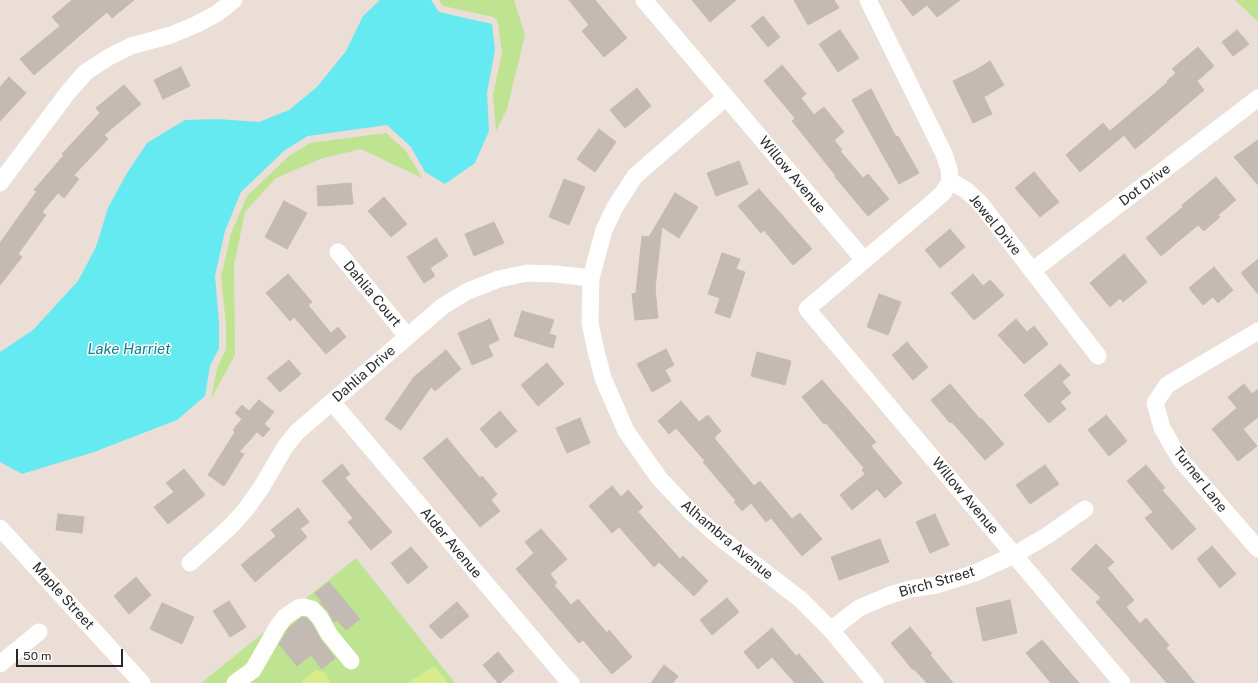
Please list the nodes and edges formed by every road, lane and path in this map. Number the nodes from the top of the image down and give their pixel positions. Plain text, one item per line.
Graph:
1 (234, 0) edge
2 (644, 0) edge
3 (868, 0) edge
4 (726, 97) junction
5 (1258, 98) edge
6 (950, 181) junction
7 (0, 183) edge
8 (338, 252) dead end
9 (864, 260) junction
10 (1032, 271) junction
11 (591, 278) junction
12 (1258, 331) edge
13 (407, 336) junction
14 (1098, 356) dead end
15 (332, 402) junction
16 (1085, 509) dead end
17 (0, 528) edge
18 (1258, 549) edge
19 (1014, 555) junction
20 (190, 563) dead end
21 (831, 630) junction
22 (39, 632) dead end
23 (351, 661) dead end
24 (0, 664) edge
25 (142, 683) edge
26 (235, 683) edge
27 (571, 683) edge
28 (875, 683) edge
29 (1122, 683) edge

1 - 7 street
2 - 4 street, Willow Avenue
3 - 6 street
4 - 9 street, Willow Avenue
4 - 11 street, Alhambra Avenue
5 - 10 street, Dot Drive
6 - 9 street
6 - 10 street, Jewel Drive
8 - 13 street, Dahlia Court
9 - 19 street, Willow Avenue
10 - 14 street, Jewel Drive
11 - 13 street, Dahlia Drive
11 - 21 street, Alhambra Avenue
12 - 18 street, Turner Lane
13 - 15 street, Dahlia Drive
15 - 20 street, Dahlia Drive
15 - 27 street, Alder Avenue
16 - 19 street, Birch Street
17 - 25 street, Maple Street
19 - 21 street, Birch Street
19 - 29 street, Willow Avenue
21 - 28 street, Alhambra Avenue
22 - 24 street
23 - 26 street

